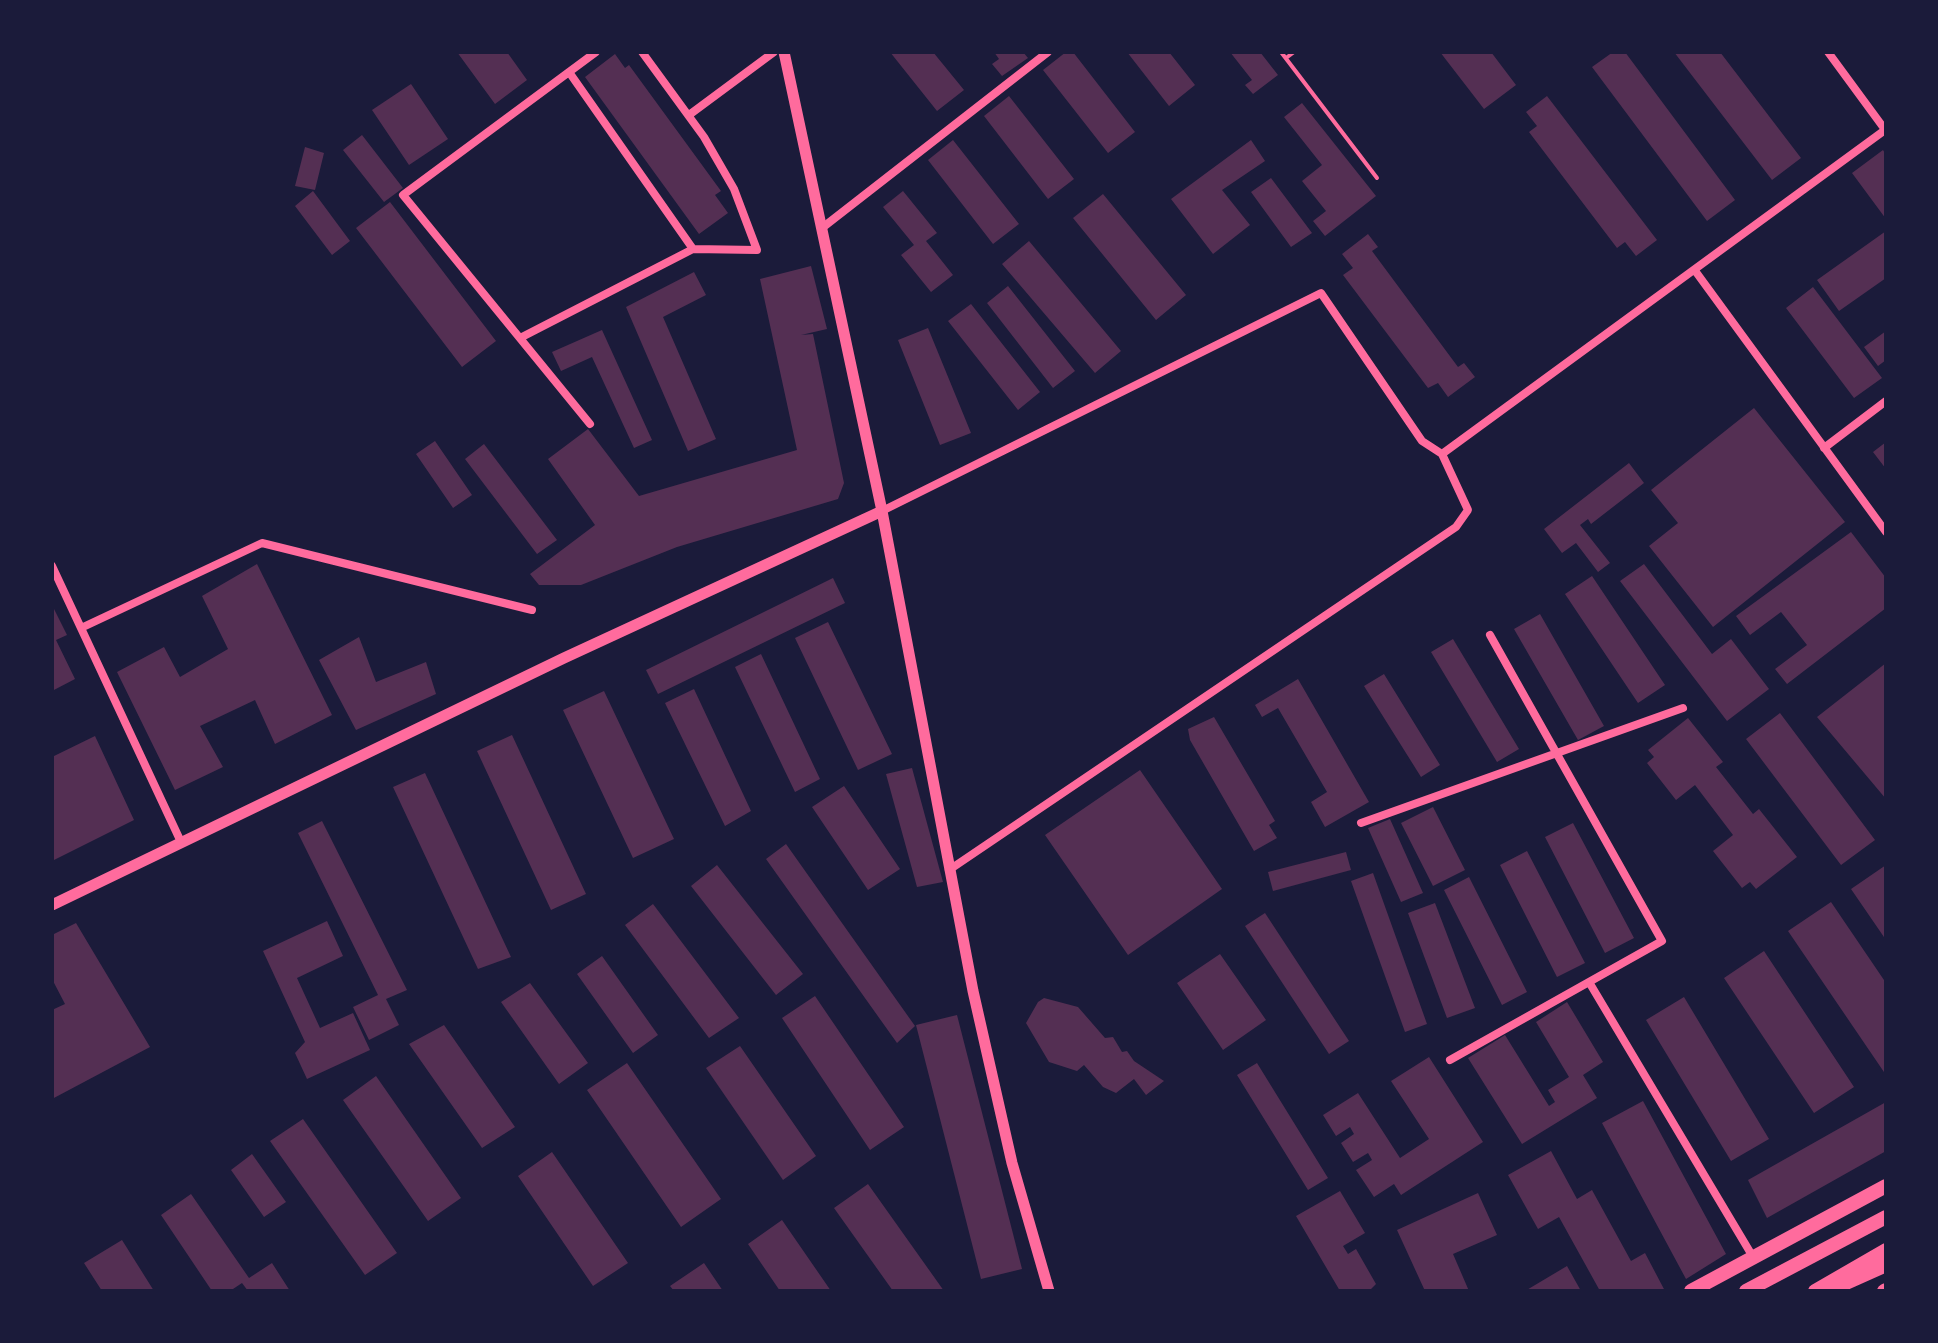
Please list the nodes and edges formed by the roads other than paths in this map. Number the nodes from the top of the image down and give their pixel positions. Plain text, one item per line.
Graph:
1 (596, 52) edge
2 (642, 52) edge
3 (774, 52) edge
4 (784, 52) edge
5 (1048, 52) edge
6 (1281, 52) edge
7 (1294, 52) edge
8 (1828, 52) edge
9 (1286, 58) junction
10 (569, 72) junction
11 (689, 115) junction
12 (1886, 130) edge
13 (1377, 178) dead end
14 (822, 228) junction
15 (693, 249) junction
16 (1696, 272) junction
17 (520, 338) junction
18 (1886, 401) edge
19 (590, 424) dead end
20 (1824, 448) junction
21 (1442, 454) junction
22 (882, 511) junction
23 (1886, 532) edge
24 (52, 566) edge
25 (532, 610) dead end
26 (81, 628) junction
27 (1490, 635) dead end
28 (1683, 708) dead end
29 (1558, 756) junction
30 (1361, 823) dead end
31 (181, 842) junction
32 (949, 870) junction
33 (52, 905) edge
34 (1589, 982) junction
35 (1450, 1060) dead end
36 (1886, 1186) edge
37 (1886, 1217) edge
38 (1886, 1250) edge
39 (1753, 1257) junction
40 (1886, 1265) edge
41 (1049, 1291) edge
42 (1691, 1291) edge
43 (1746, 1291) edge
44 (1815, 1291) edge
45 (1827, 1291) edge

1 - 10 street
2 - 11 street
3 - 11 street
4 - 14 street
5 - 14 street
6 - 9 lane
7 - 9 lane
8 - 12 street
9 - 13 lane
10 - 15 street
10 - 17 street
11 - 15 street
12 - 16 street
14 - 22 street
15 - 17 street
16 - 20 street
16 - 21 street
17 - 19 street
18 - 20 street
20 - 23 street
21 - 22 street
21 - 32 street
22 - 31 street
22 - 32 street
24 - 26 street
25 - 26 street
26 - 31 street
27 - 29 street
28 - 29 street
29 - 30 street
29 - 34 street
31 - 33 street
32 - 41 street
34 - 35 street
34 - 39 street
36 - 39 main road
37 - 43 main road
38 - 44 main road
39 - 42 main road
40 - 45 main road

